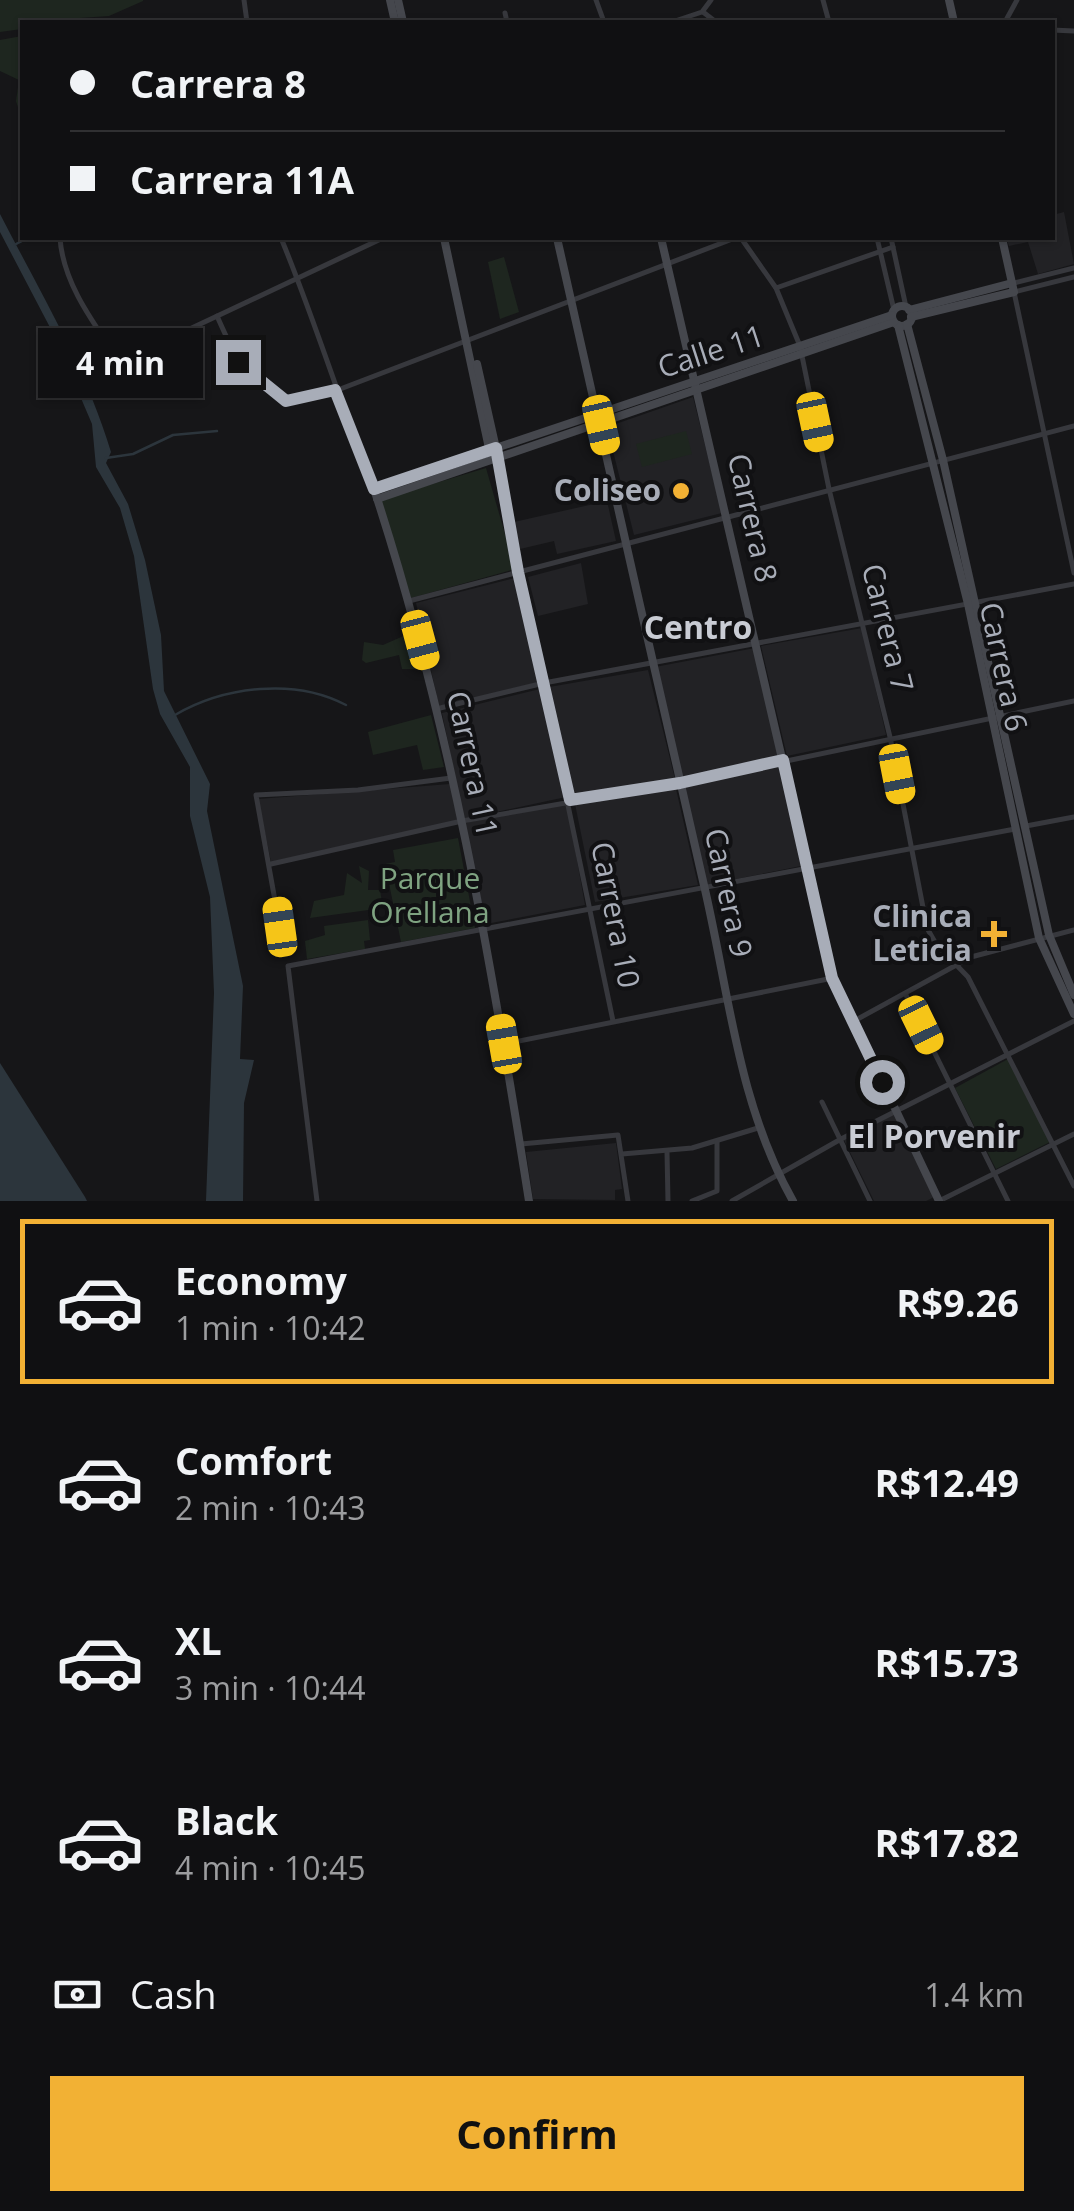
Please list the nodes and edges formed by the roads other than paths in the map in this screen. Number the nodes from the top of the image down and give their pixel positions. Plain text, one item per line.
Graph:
1 (711, 0) edge
2 (702, 12) junction
3 (506, 13) dead end
4 (508, 20) edge
5 (678, 20) edge
6 (713, 20) edge
7 (60, 240) edge
8 (281, 240) edge
9 (379, 240) edge
10 (446, 240) edge
11 (556, 240) edge
12 (662, 240) edge
13 (732, 240) edge
14 (740, 240) edge
15 (877, 240) edge
16 (891, 240) edge
17 (1002, 240) edge
18 (893, 247) junction
19 (880, 252) junction
20 (668, 262) junction
21 (1074, 268) edge
22 (1074, 277) edge
23 (300, 278) junction
24 (776, 288) junction
25 (1013, 288) junction
26 (571, 300) junction
27 (217, 316) junction
28 (901, 316) junction
29 (468, 336) junction
30 (800, 350) junction
31 (120, 362) junction
32 (111, 366) dead end
33 (699, 386) junction
34 (335, 390) junction
35 (598, 412) junction
36 (601, 425) junction
37 (1074, 426) edge
38 (1043, 433) junction
39 (493, 449) junction
40 (942, 460) junction
41 (496, 462) junction
42 (932, 462) junction
43 (828, 489) junction
44 (375, 494) junction
45 (728, 516) junction
46 (629, 542) junction
47 (518, 572) junction
48 (1074, 573) edge
49 (1074, 584) edge
50 (410, 601) junction
51 (971, 603) junction
52 (864, 625) junction
53 (757, 644) junction
54 (651, 665) junction
55 (544, 683) junction
56 (1074, 700) edge
57 (436, 710) junction
58 (993, 715) junction
59 (890, 737) junction
60 (783, 760) junction
61 (452, 778) junction
62 (681, 784) junction
63 (570, 801) junction
64 (1074, 817) edge
65 (462, 822) junction
66 (1019, 828) junction
67 (912, 848) junction
68 (271, 864) junction
69 (808, 868) junction
70 (705, 888) junction
71 (590, 910) junction
72 (1074, 930) edge
73 (485, 932) junction
74 (1049, 935) junction
75 (1038, 938) junction
76 (283, 945) dead end
77 (957, 966) junction
78 (832, 978) junction
79 (1070, 978) edge
80 (906, 995) junction
81 (1074, 995) edge
82 (728, 1002) junction
83 (1074, 1018) edge
84 (613, 1021) junction
85 (854, 1021) junction
86 (504, 1044) junction
87 (1008, 1054) junction
88 (950, 1085) junction
89 (822, 1102) dead end
90 (896, 1112) junction
91 (758, 1128) junction
92 (1074, 1134) edge
93 (840, 1139) junction
94 (718, 1142) junction
95 (521, 1144) junction
96 (1054, 1144) junction
97 (667, 1152) junction
98 (622, 1154) junction
99 (777, 1172) junction
100 (994, 1174) junction
101 (1074, 1186) edge
102 (317, 1201) edge
103 (529, 1201) edge
104 (628, 1201) edge
105 (668, 1201) edge
106 (692, 1201) edge
107 (732, 1201) edge
108 (793, 1201) edge
109 (870, 1201) edge
110 (939, 1201) edge
111 (1008, 1201) edge

1 - 2 street
2 - 5 street
2 - 6 street
3 - 4 street
7 - 31 street
8 - 23 street, Carrera 11
9 - 23 street
10 - 29 street, Carrera 10
11 - 26 street, Carrera 9
12 - 20 street, Carrera 8
13 - 20 street
14 - 24 street, Carrera 7
15 - 19 street, Carrera 6
16 - 18 street, Carrera 6
17 - 25 street
18 - 19 street
18 - 28 street, Carrera 6
19 - 24 street
19 - 28 street, Carrera 6
20 - 26 street
20 - 33 street, Carrera 8
21 - 25 street, Calle 11
22 - 25 street, Calle 11
23 - 27 street
23 - 34 street, Carrera 11
24 - 30 street, Carrera 7
25 - 28 street, Calle 11
25 - 38 street
26 - 29 street
26 - 35 street, Carrera 9
27 - 31 street
27 - 34 street
28 - 30 street, Calle 11
28 - 40 street, Carrera 6
28 - 42 street, Carrera 6
29 - 34 street
29 - 39 street, Carrera 10
30 - 33 street, Calle 11
30 - 43 street, Carrera 7
31 - 32 street
33 - 35 street, Calle 11
33 - 36 street, Calle 11
33 - 45 street, Carrera 8
34 - 44 street, Carrera 11
35 - 36 street, Carrera 9
35 - 39 street, Calle 11
36 - 41 street, Calle 11
36 - 46 street, Carrera 9
37 - 38 street
38 - 40 street
38 - 48 street
39 - 41 street, Carrera 10
39 - 44 street, Calle 11
40 - 42 street
40 - 51 street, Carrera 6
41 - 44 street, Calle 11
41 - 47 street, Carrera 10
42 - 43 street
42 - 51 street, Carrera 6
43 - 45 street
43 - 52 street, Carrera 7
44 - 50 street, Carrera 11
45 - 46 street
45 - 53 street, Carrera 8
46 - 47 street
46 - 54 street, Carrera 9
47 - 50 street
47 - 55 street, Carrera 10
49 - 51 street
50 - 57 street, Carrera 11
51 - 52 street
51 - 58 street, Carrera 6
52 - 53 street
52 - 59 street, Carrera 7
53 - 54 street
53 - 60 street, Carrera 8
54 - 55 street
54 - 62 street, Carrera 9
55 - 57 street
55 - 63 street, Carrera 10
56 - 58 street
57 - 61 street, Carrera 11
58 - 59 street
58 - 66 street, Carrera 6
59 - 60 street
59 - 67 street, Carrera 7
60 - 62 street
60 - 69 street, Carrera 8
61 - 65 street, Carrera 11
61 - 68 street
62 - 63 street
62 - 70 street, Carrera 9
63 - 65 street
63 - 71 street, Carrera 10
64 - 66 street
65 - 68 street
65 - 73 street, Carrera 11
66 - 67 street
66 - 74 street, Carrera 6
66 - 75 street, Carrera 6
67 - 69 street
67 - 77 street, Carrera 7
68 - 76 street
69 - 70 street
69 - 78 street, Carrera 8
70 - 71 street
70 - 82 street, Carrera 9
71 - 73 street
71 - 84 street, Carrera 10
72 - 74 street
73 - 86 street, Carrera 11
73 - 102 street
74 - 75 street
74 - 79 street, Carrera 6
75 - 77 street
75 - 83 street, Carrera 6
77 - 80 street
77 - 87 street, Carrera 7
78 - 82 street
78 - 85 street, Carrera 8
79 - 81 street, Carrera 6
80 - 85 street
80 - 88 street
82 - 84 street
82 - 91 street, Carrera 9
83 - 87 street
84 - 86 street
85 - 90 street, Carrera 8
86 - 95 street, Carrera 11
87 - 88 street
87 - 96 street, Carrera 7
88 - 90 street
88 - 100 street
89 - 93 street
90 - 93 street
90 - 110 street, Carrera 8
91 - 94 street
91 - 99 street, Carrera 9
92 - 96 street
93 - 99 street
93 - 109 street
94 - 97 street
94 - 106 street
95 - 98 street
95 - 103 street, Carrera 11
96 - 100 street
96 - 101 street, Carrera 7
97 - 98 street
97 - 105 street
98 - 104 street
99 - 107 street
99 - 108 street, Carrera 9
100 - 110 street
100 - 111 street

